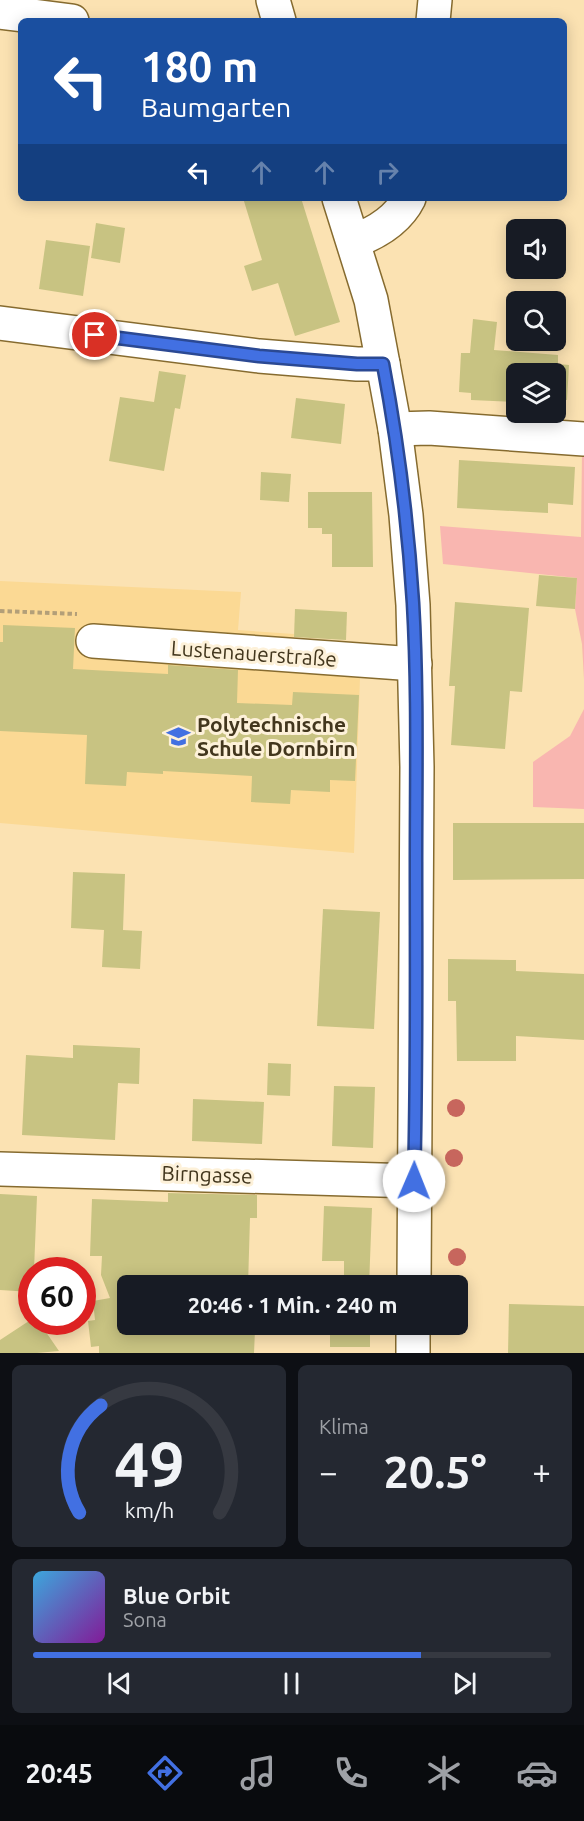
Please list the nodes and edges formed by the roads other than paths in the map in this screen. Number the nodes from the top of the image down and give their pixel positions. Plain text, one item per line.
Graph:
1 (273, 0) edge
2 (435, 0) edge
3 (0, 12) edge
4 (48, 18) edge
5 (278, 18) edge
6 (433, 18) edge
7 (340, 201) edge
8 (407, 201) edge
9 (354, 241) junction
10 (0, 323) edge
11 (383, 364) junction
12 (395, 429) junction
13 (584, 439) edge
14 (93, 641) road end
15 (415, 664) junction
16 (0, 1168) edge
17 (414, 1181) junction
18 (414, 1275) edge
19 (413, 1335) edge
20 (413, 1353) edge

1 - 5 main road
2 - 6 main road
3 - 4 main road
7 - 9 main road
8 - 9 main road
9 - 11 main road
10 - 11 main road
11 - 12 main road
12 - 13 main road
12 - 15 main road
14 - 15 main road, Lustenauerstraße
15 - 17 main road
16 - 17 main road, Birngasse
17 - 18 main road
19 - 20 main road

